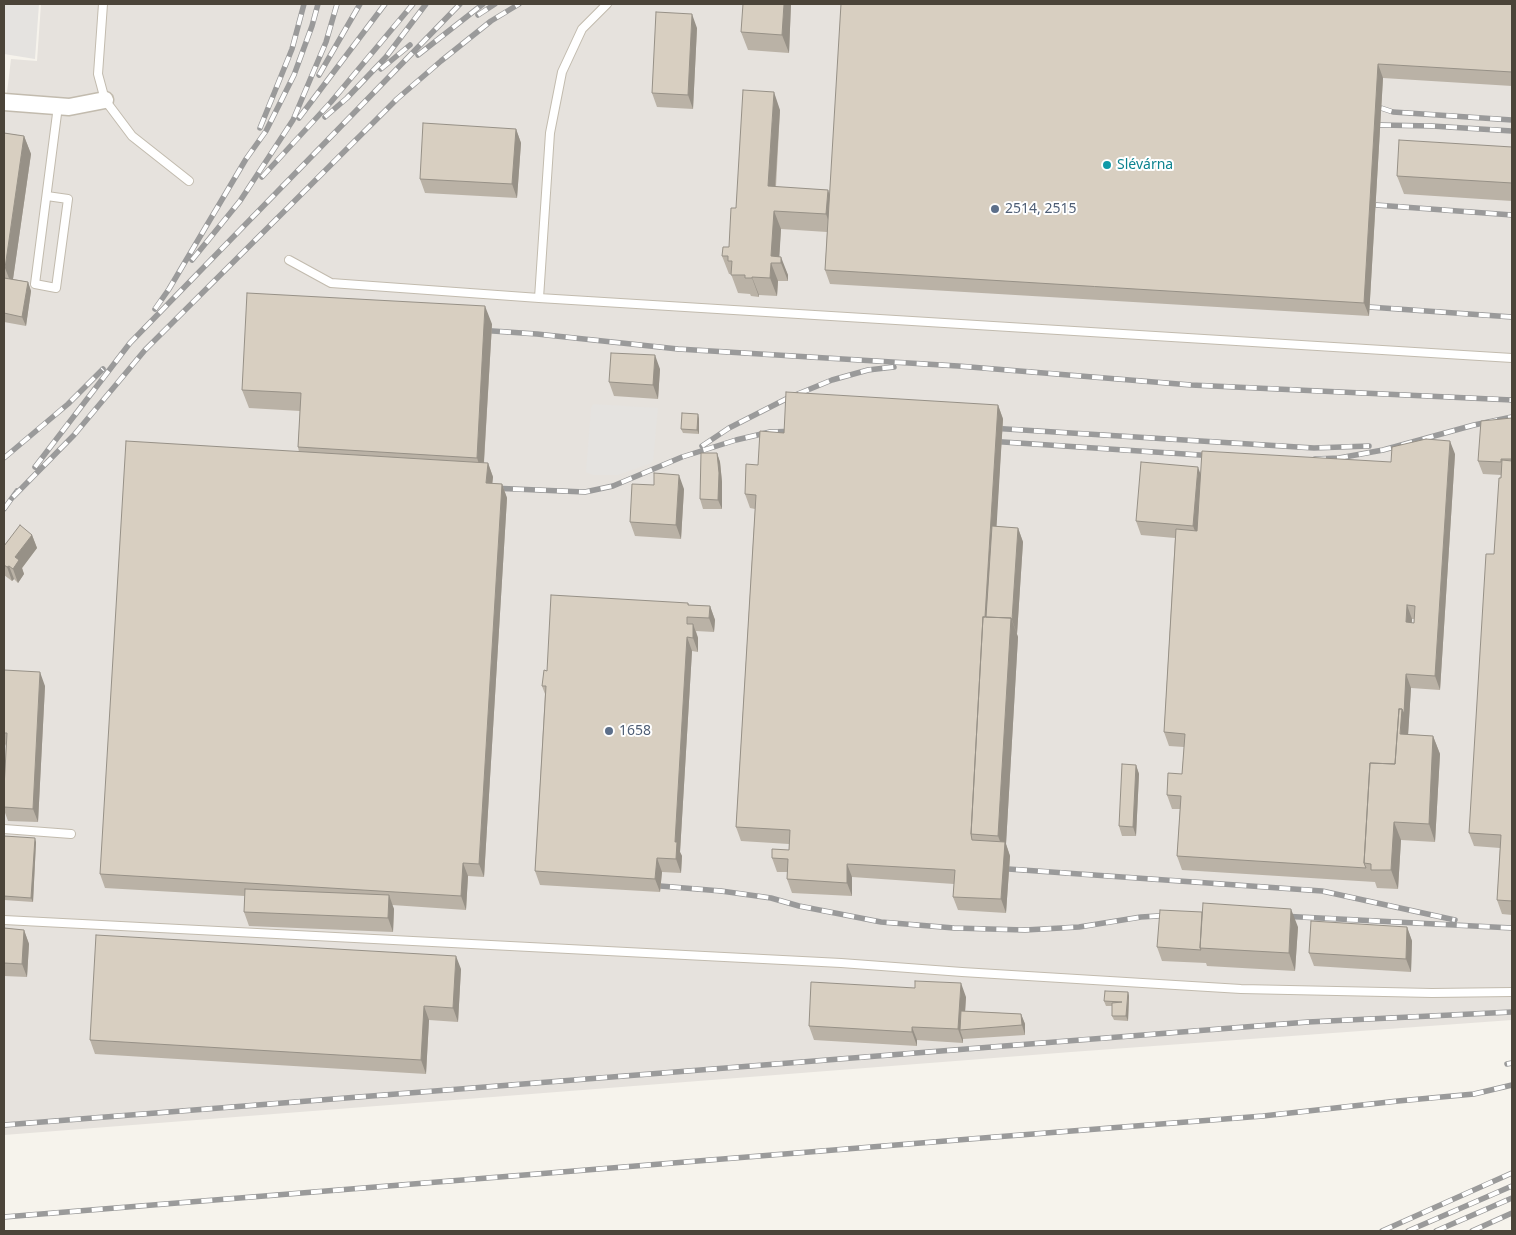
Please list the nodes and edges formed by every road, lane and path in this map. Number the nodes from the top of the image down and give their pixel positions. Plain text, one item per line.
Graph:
1 (103, 4) edge
2 (607, 4) edge
3 (105, 100) junction
4 (7, 102) edge
5 (58, 106) junction
6 (189, 181) dead end
7 (46, 196) junction
8 (289, 260) dead end
9 (539, 298) junction
10 (1512, 358) edge
11 (4, 829) edge
12 (71, 834) dead end
13 (4, 920) edge
14 (1512, 992) edge

1 - 3 lane
2 - 9 lane
3 - 5 street
3 - 6 lane
4 - 5 street
5 - 7 lane
7 - 7 lane
8 - 9 lane
9 - 10 lane
11 - 12 lane
13 - 14 lane

